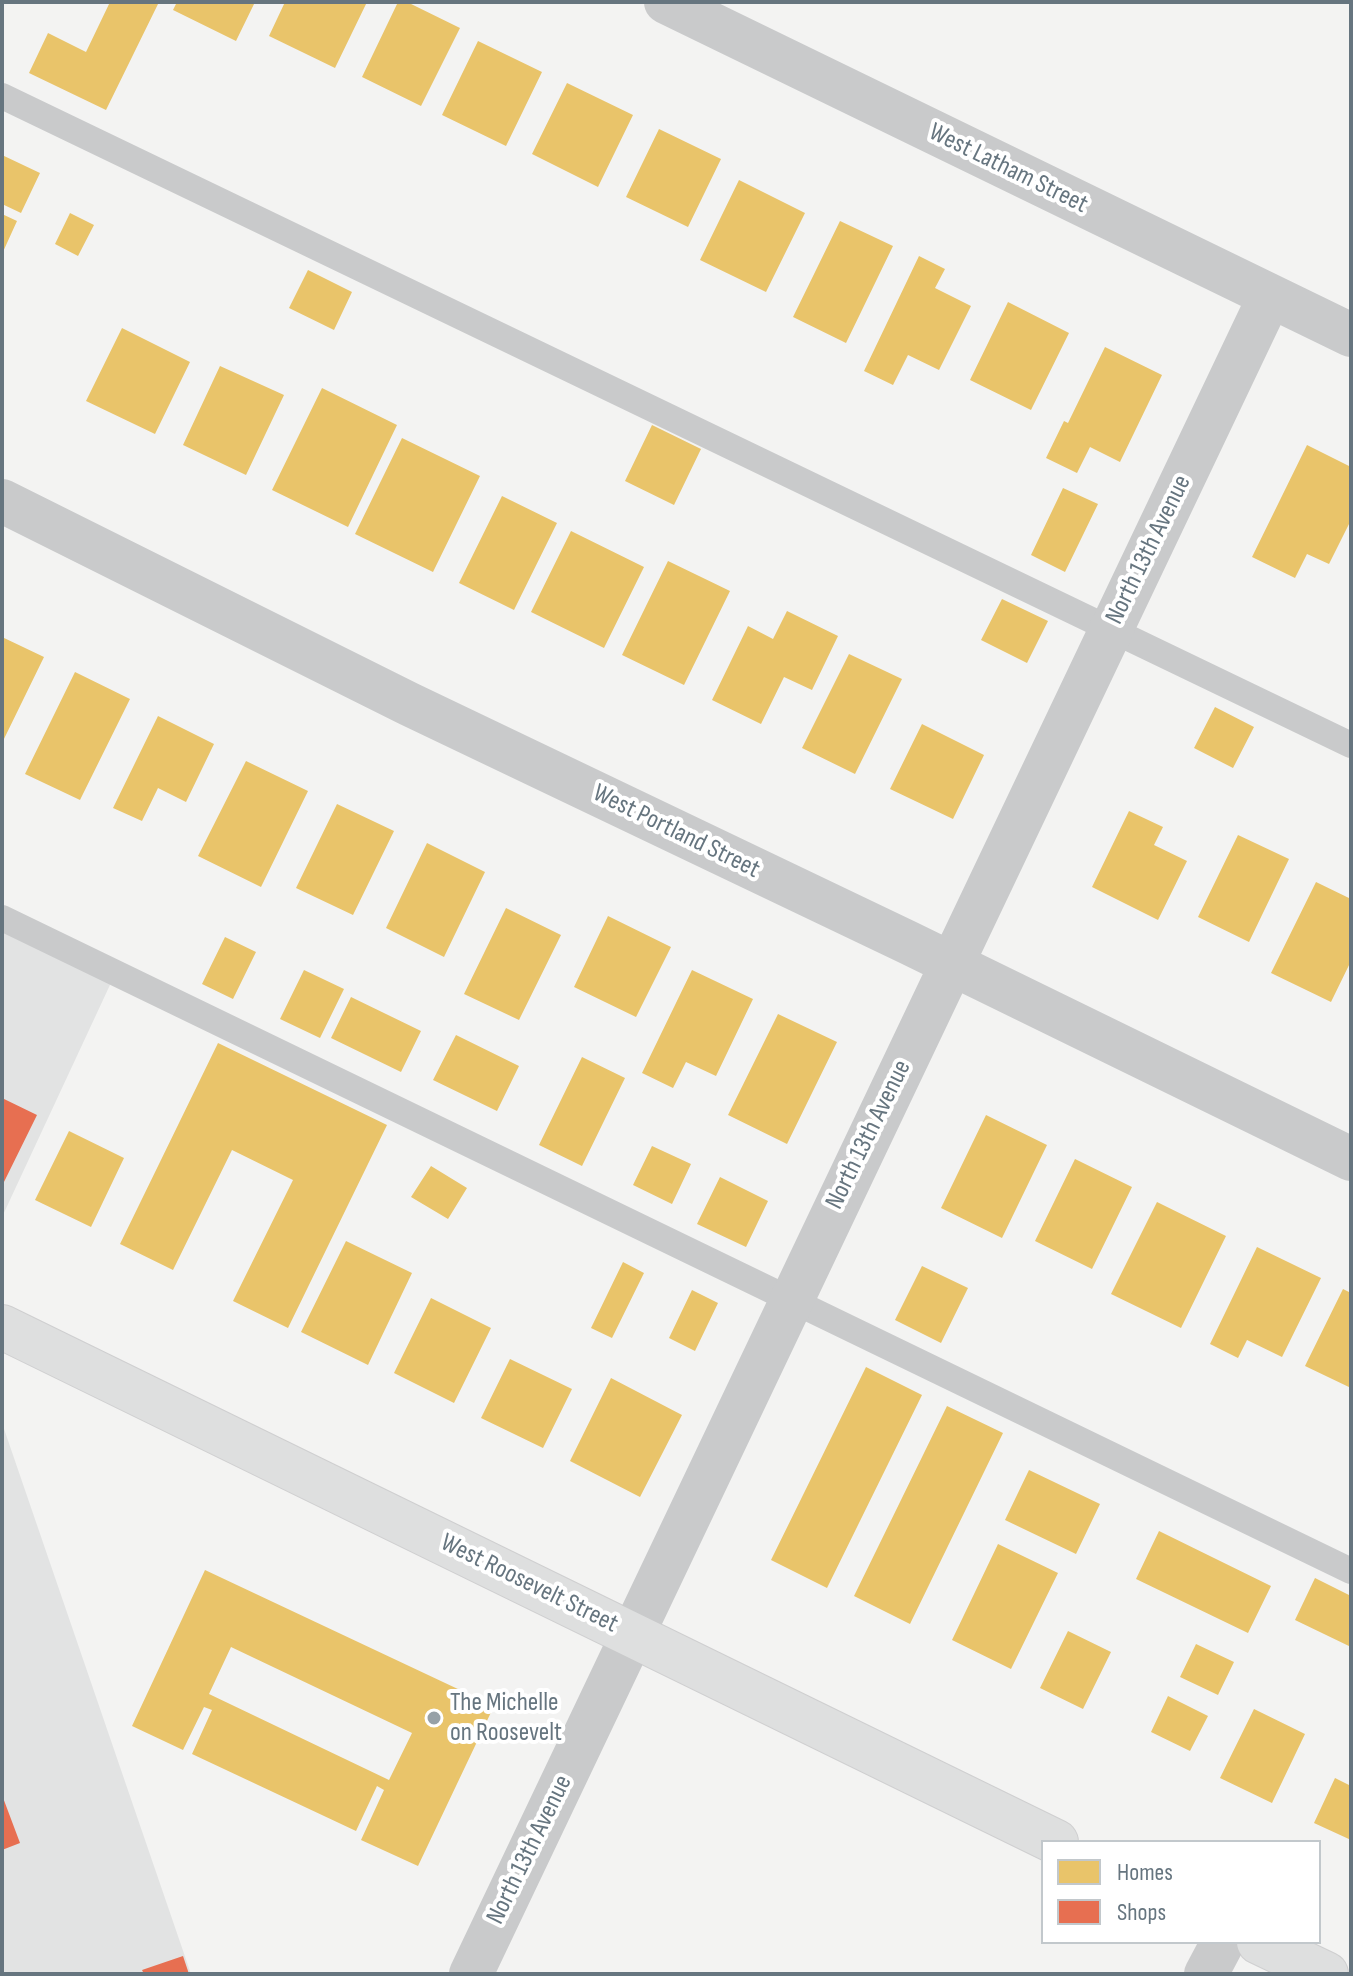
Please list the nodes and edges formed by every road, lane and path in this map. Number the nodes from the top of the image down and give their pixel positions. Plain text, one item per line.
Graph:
1 (666, 2) edge
2 (2, 96) edge
3 (1270, 296) junction
4 (1351, 335) edge
5 (2, 501) edge
6 (1111, 629) junction
7 (1351, 745) edge
8 (2, 918) edge
9 (951, 964) junction
10 (1351, 1159) edge
11 (790, 1299) junction
12 (2, 1327) edge
13 (1351, 1571) edge
14 (634, 1635) junction
15 (1052, 1840) edge
16 (1222, 1944) edge
17 (1263, 1944) edge
18 (471, 1974) edge
19 (1206, 1974) edge
20 (1326, 1974) edge

1 - 3 street, West Latham Street
2 - 6 lane
3 - 4 street, West Latham Street
3 - 6 street, North 13th Avenue
5 - 9 street, West Portland Street
6 - 7 lane
6 - 9 street, North 13th Avenue
8 - 11 lane
9 - 10 street, West Portland Street
9 - 11 street, North 13th Avenue
11 - 13 lane
11 - 14 street, North 13th Avenue
12 - 14 street, West Roosevelt Street
14 - 15 street, West Roosevelt Street
14 - 18 street, North 13th Avenue
16 - 19 street
17 - 20 street

